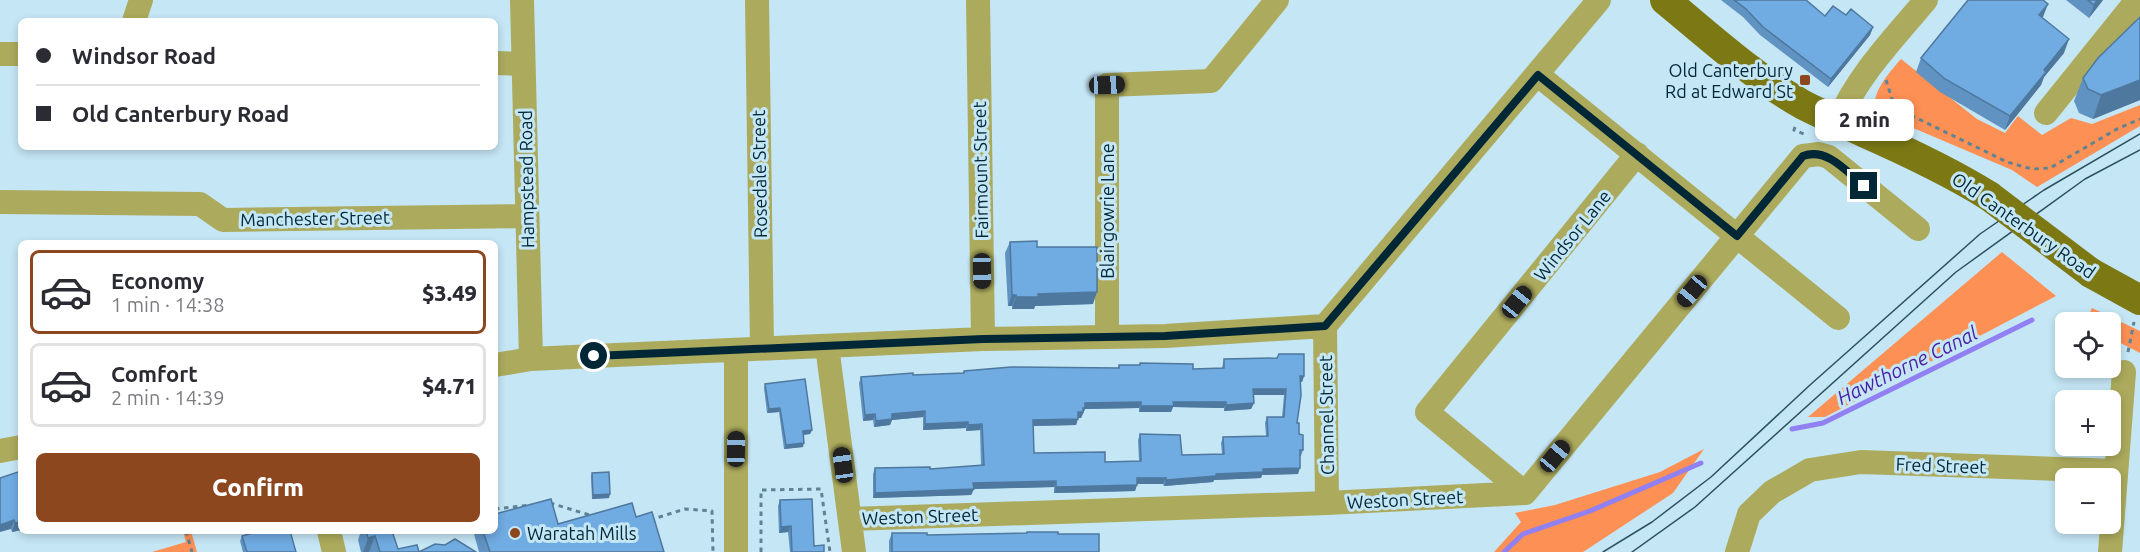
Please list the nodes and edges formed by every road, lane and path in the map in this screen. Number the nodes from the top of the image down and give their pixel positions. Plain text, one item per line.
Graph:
1 (141, 0) edge
2 (522, 0) edge
3 (757, 0) edge
4 (978, 0) edge
5 (1599, 0) edge
6 (1665, 0) edge
7 (1926, 0) edge
8 (2137, 0) edge
9 (1267, 4) edge
10 (135, 18) edge
11 (0, 54) edge
12 (18, 54) edge
13 (498, 63) edge
14 (523, 64) junction
15 (1538, 75) junction
16 (1884, 76) dead end
17 (1870, 109) dead end
18 (1898, 109) junction
19 (2046, 113) dead end
20 (2140, 119) edge
21 (1838, 121) junction
22 (1637, 154) junction
23 (0, 202) edge
24 (527, 216) junction
25 (1918, 229) dead end
26 (1737, 236) junction
27 (2137, 311) edge
28 (1838, 318) dead end
29 (1325, 326) junction
30 (1107, 337) junction
31 (983, 339) junction
32 (827, 346) junction
33 (762, 348) junction
34 (736, 350) junction
35 (531, 359) junction
36 (498, 364) edge
37 (2125, 372) edge
38 (18, 448) edge
39 (0, 451) edge
40 (2116, 468) edge
41 (2055, 469) edge
42 (1524, 493) junction
43 (1327, 503) junction
44 (498, 509) edge
45 (594, 517) edge
46 (850, 519) junction
47 (646, 521) edge
48 (187, 534) edge
49 (330, 534) edge
50 (2111, 534) edge
51 (192, 552) edge
52 (334, 552) edge
53 (712, 552) edge
54 (736, 552) edge
55 (761, 552) edge
56 (830, 552) edge
57 (854, 552) edge
58 (1737, 552) edge
59 (2110, 552) edge

1 - 10 street
2 - 14 street, Hampstead Road
3 - 33 street, Rosedale Street
4 - 31 street, Fairmount Street
5 - 15 street
6 - 21 main road, Old Canterbury Road
7 - 21 street
8 - 19 street
9 - 30 street, Blairgowrie Lane
11 - 12 street
13 - 14 street
14 - 24 street, Hampstead Road
15 - 22 street
15 - 29 street
16 - 18 path
17 - 18 path
18 - 20 path
21 - 27 main road, Old Canterbury Road, bridge
22 - 26 street
22 - 42 street, Windsor Lane
23 - 24 street, Manchester Street
24 - 35 street, Hampstead Road
25 - 26 street
26 - 28 street
26 - 42 street
27 - 37 path
29 - 30 street
29 - 43 street, Channel Street
30 - 31 street
31 - 32 street
32 - 33 street
32 - 46 street, Weston Street
33 - 34 street
34 - 35 street
34 - 54 street
35 - 36 street
37 - 40 street
38 - 39 street
41 - 58 street, Fred Street
42 - 43 street, Weston Street
43 - 46 street, Weston Street
44 - 45 path
46 - 57 street, Weston Street
47 - 53 path
48 - 51 path
49 - 52 street
50 - 59 street
55 - 56 path

